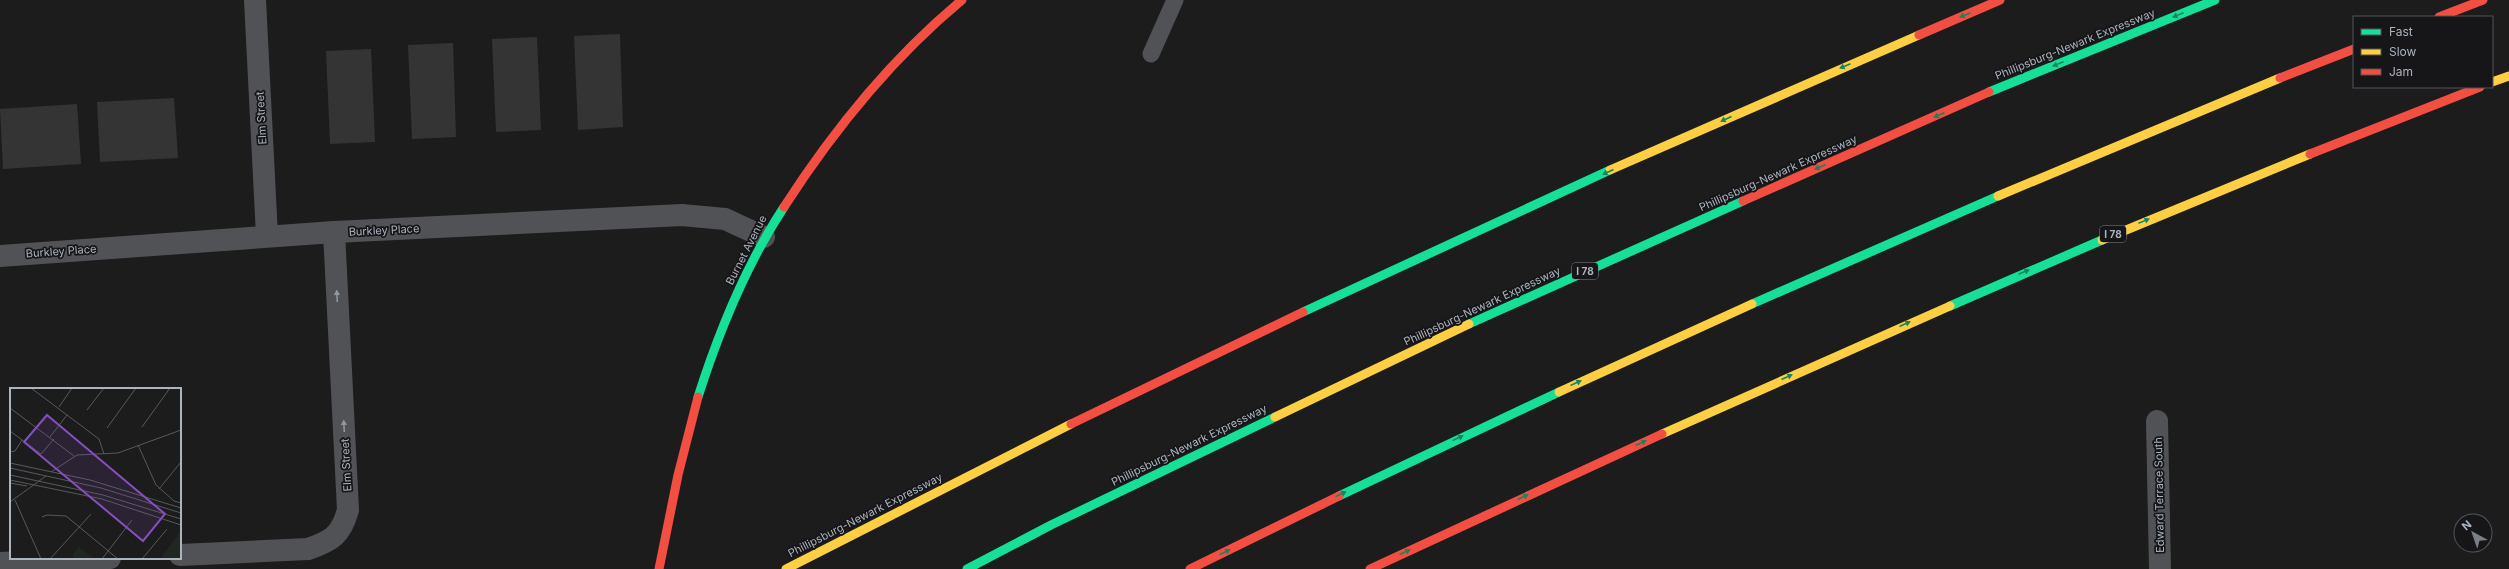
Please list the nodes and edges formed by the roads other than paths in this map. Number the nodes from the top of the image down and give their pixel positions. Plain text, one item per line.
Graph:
1 (255, 0) edge
2 (962, 0) edge
3 (1175, 0) edge
4 (2000, 0) edge
5 (2215, 0) edge
6 (2484, 0) edge
7 (2442, 16) edge
8 (2353, 49) edge
9 (1151, 54) dead end
10 (2509, 76) edge
11 (2493, 82) edge
12 (2477, 88) edge
13 (334, 232) junction
14 (267, 236) junction
15 (764, 237) junction
16 (0, 256) edge
17 (2157, 421) dead end
18 (181, 555) edge
19 (88, 559) edge
20 (0, 563) edge
21 (659, 569) edge
22 (786, 569) edge
23 (967, 569) edge
24 (1190, 569) edge
25 (1370, 569) edge
26 (2160, 569) edge

1 - 14 street, Elm Street
2 - 15 main road, Burnet Avenue
3 - 9 lane
4 -> 22 main road, Phillipsburg-Newark Expressway
5 -> 23 main road, Phillipsburg-Newark Expressway / I 78
6 - 7 main road
24 -> 8 main road
10 - 11 main road
25 -> 12 main road, I 78
13 - 14 street, Burkley Place
13 - 15 street, Burkley Place
18 -> 13 street, Elm Street
14 - 16 street, Burkley Place
15 - 21 main road, Burnet Avenue
17 - 26 street, Edward Terrace South
19 - 20 street

